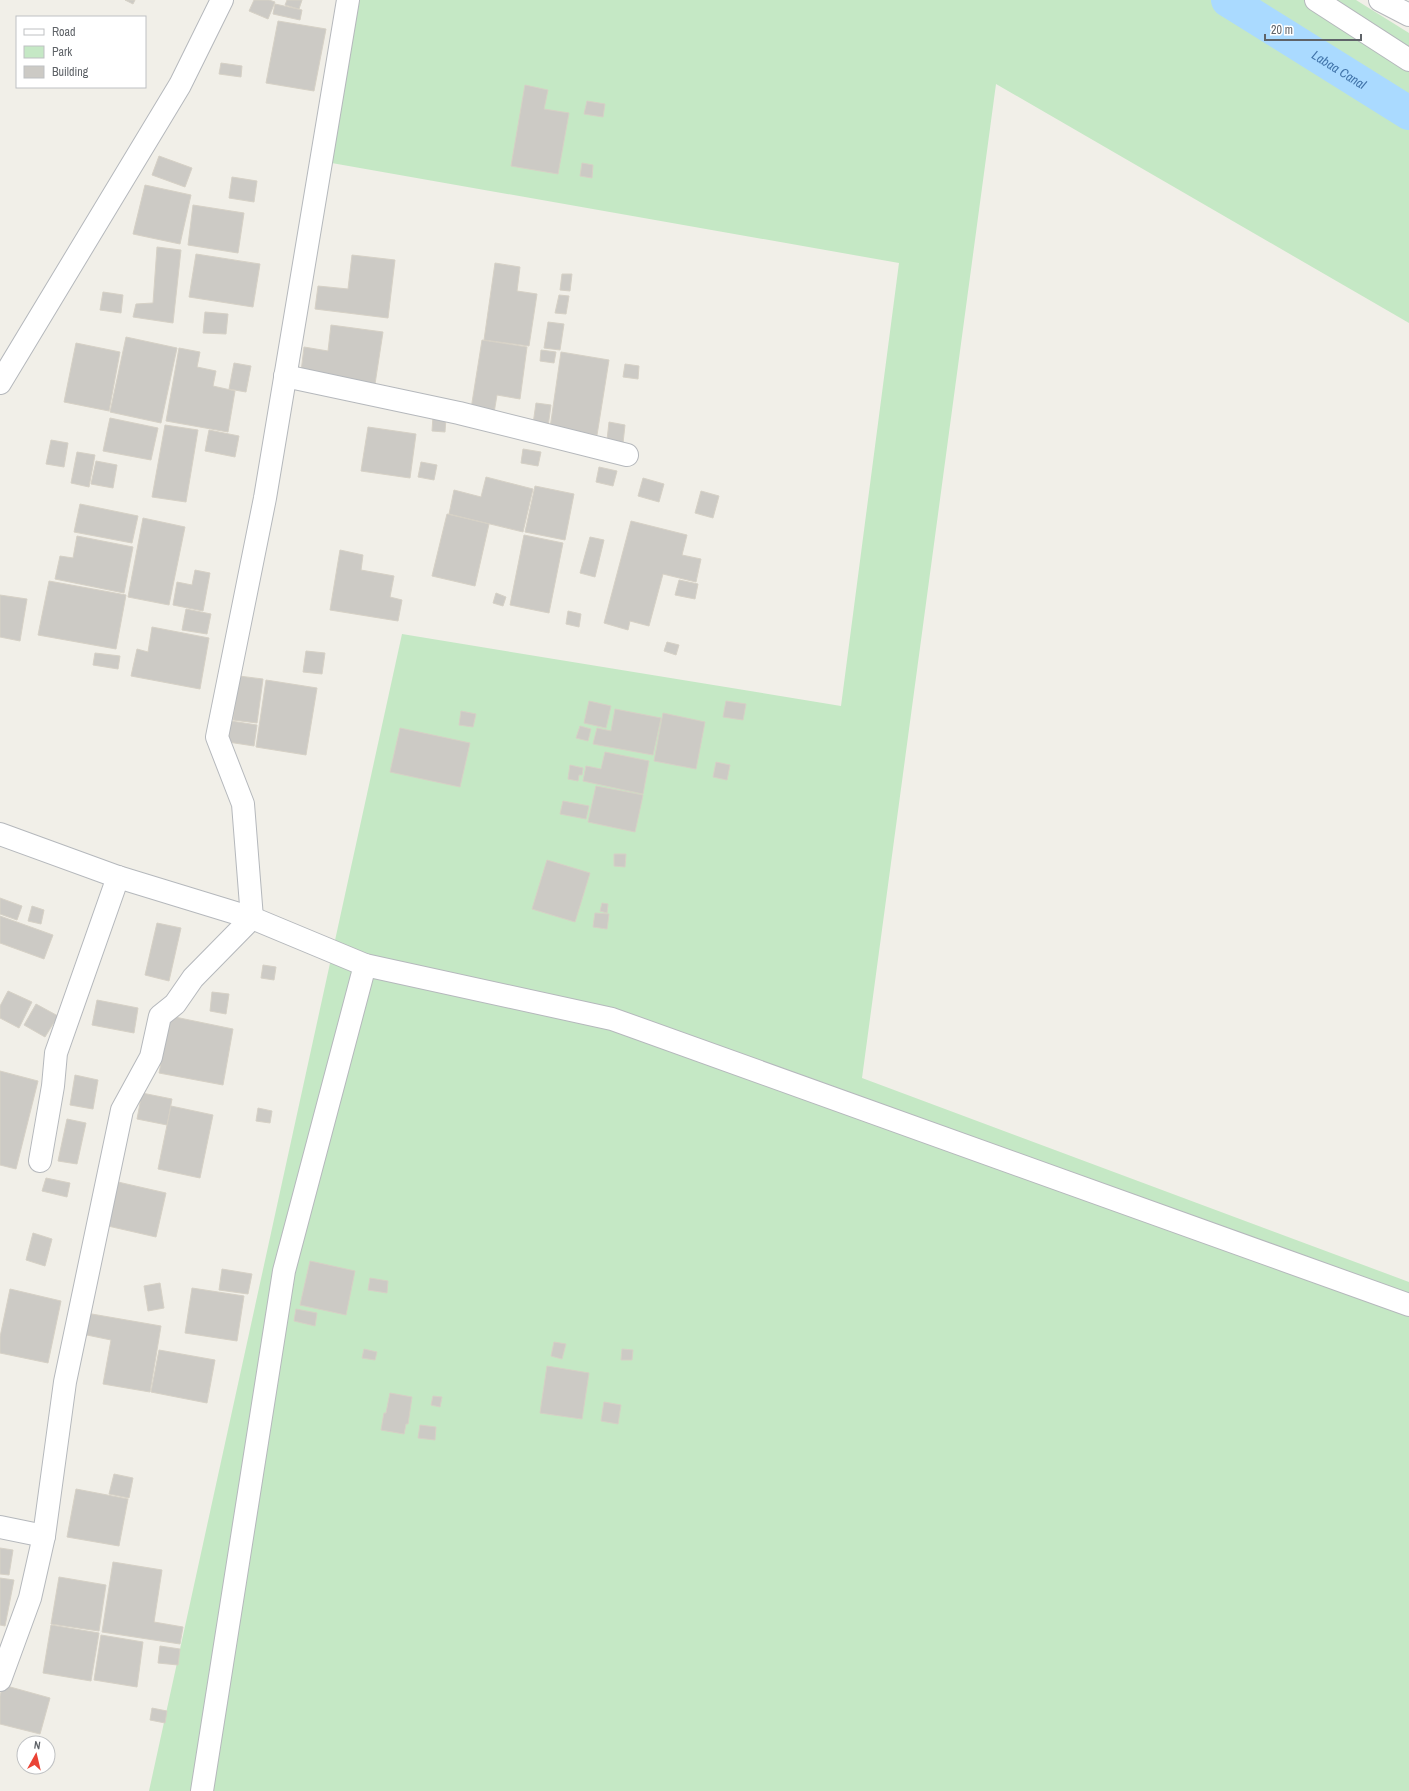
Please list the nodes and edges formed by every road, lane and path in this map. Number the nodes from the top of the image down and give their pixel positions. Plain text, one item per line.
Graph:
1 (222, 0) edge
2 (348, 0) edge
3 (1316, 0) edge
4 (1380, 0) edge
5 (1409, 15) edge
6 (1409, 60) edge
7 (8, 354) edge
8 (285, 376) junction
9 (0, 383) edge
10 (627, 455) dead end
11 (0, 834) edge
12 (118, 877) junction
13 (252, 918) junction
14 (365, 965) junction
15 (40, 1161) dead end
16 (1409, 1305) edge
17 (0, 1527) edge
18 (44, 1536) junction
19 (0, 1680) edge
20 (202, 1791) edge

1 - 7 street
2 - 8 street
3 - 6 street
4 - 5 street
7 - 9 street
8 - 10 street
8 - 13 street
11 - 12 street
12 - 13 street
12 - 15 street
13 - 14 street
13 - 18 street
14 - 16 street
14 - 20 street
17 - 18 street
18 - 19 street

